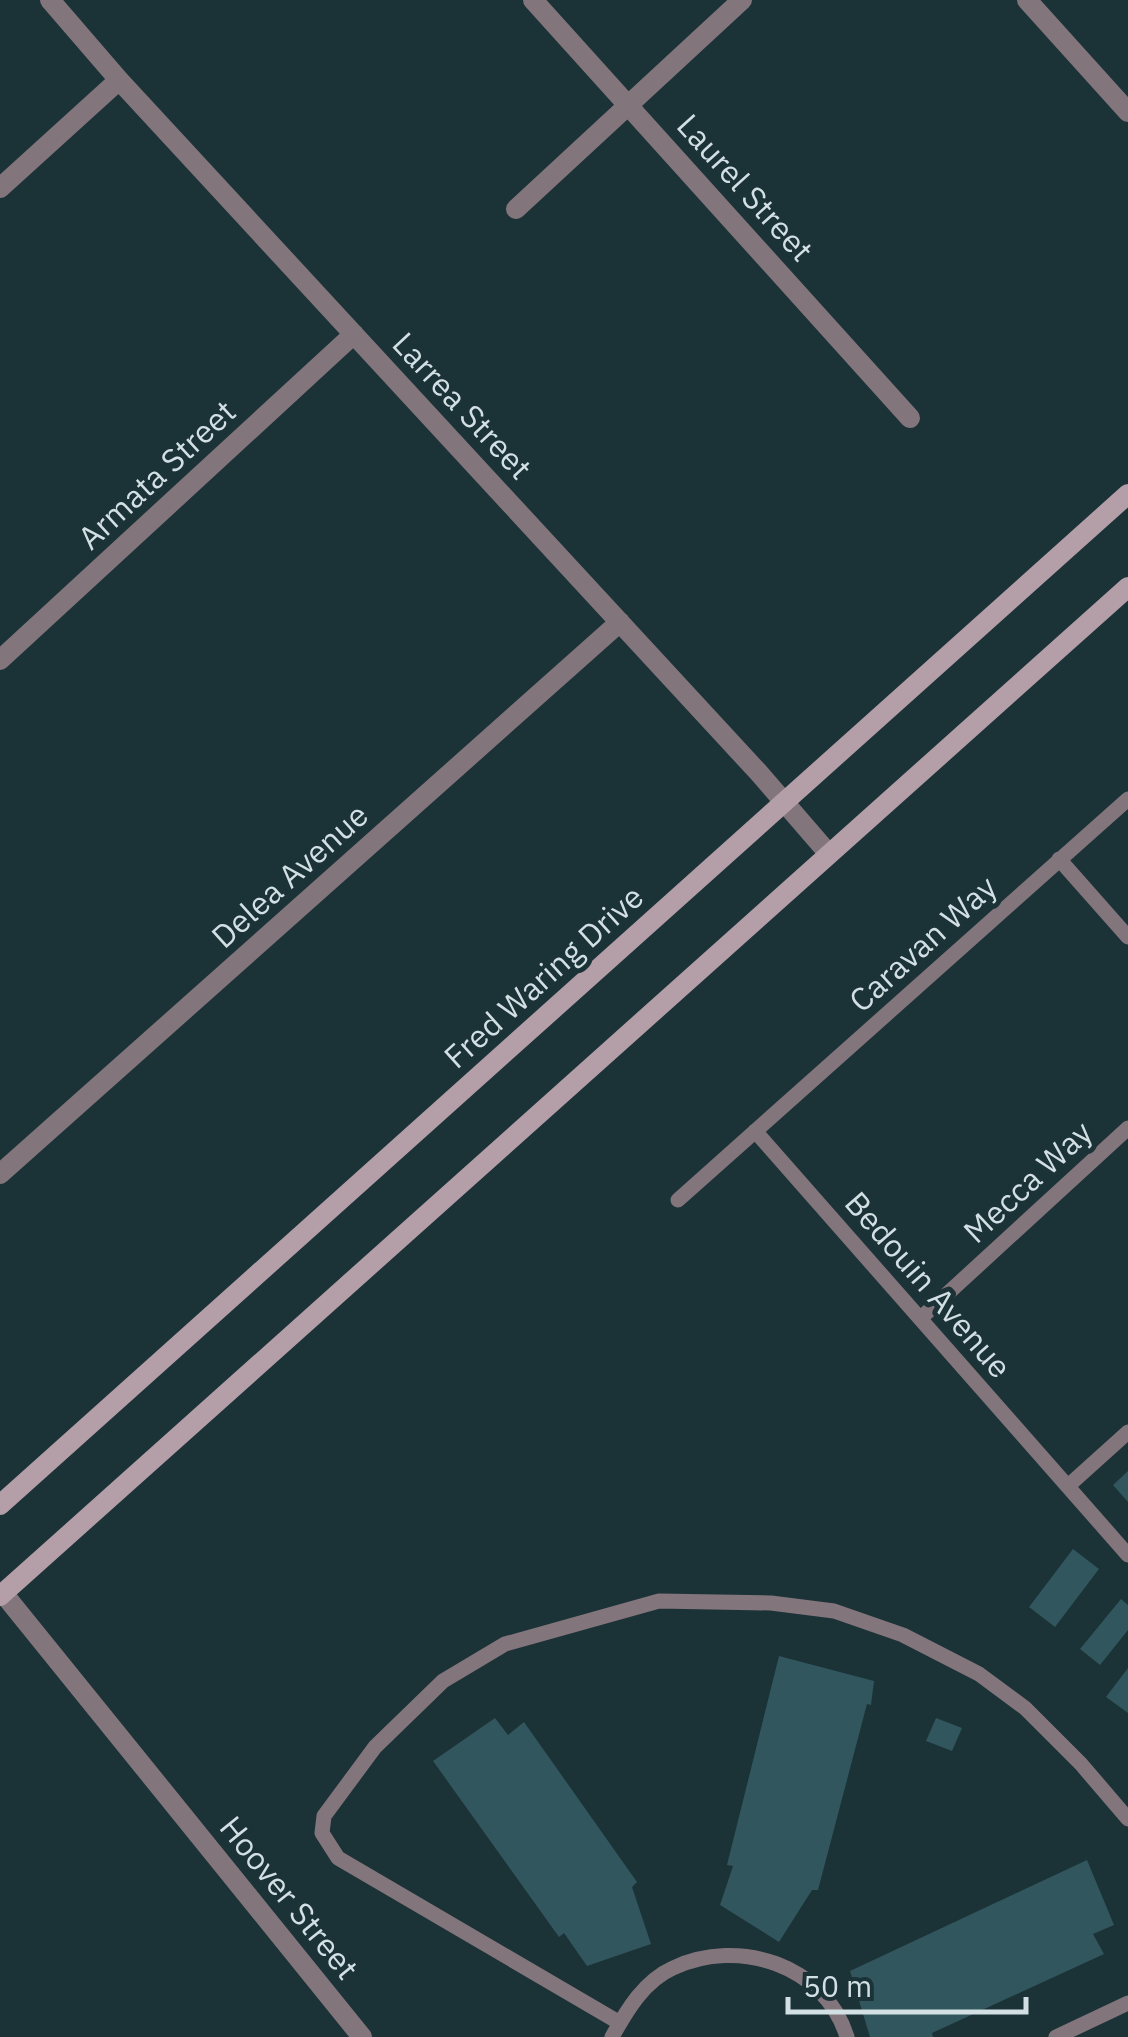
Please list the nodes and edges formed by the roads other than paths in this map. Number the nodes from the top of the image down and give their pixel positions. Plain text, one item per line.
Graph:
1 (50, 0) edge
2 (534, 0) edge
3 (742, 0) edge
4 (1027, 0) edge
5 (120, 80) junction
6 (630, 104) junction
7 (1128, 112) edge
8 (0, 188) edge
9 (516, 209) dead end
10 (354, 334) junction
11 (910, 418) dead end
12 (1128, 494) edge
13 (1128, 586) edge
14 (620, 622) junction
15 (0, 660) edge
16 (1128, 799) edge
17 (784, 802) junction
18 (829, 854) junction
19 (1060, 859) junction
20 (1128, 937) edge
21 (1128, 1128) edge
22 (756, 1131) junction
23 (0, 1174) edge
24 (678, 1200) dead end
25 (922, 1317) junction
26 (1128, 1432) edge
27 (1068, 1486) junction
28 (0, 1505) edge
29 (1128, 1555) edge
30 (2, 1594) edge
31 (1128, 1819) edge
32 (1128, 2003) edge
33 (616, 2030) edge
34 (362, 2037) edge
35 (847, 2037) edge
36 (1056, 2037) edge

1 - 5 street, Larrea Street
2 - 6 street, Laurel Street
3 - 6 street
4 - 7 street
5 - 8 street
5 - 10 street, Larrea Street
6 - 9 street
6 - 11 street, Laurel Street
10 - 14 street, Larrea Street
10 - 15 street, Armata Street
12 - 17 main road, Fred Waring Drive
13 - 18 main road
14 - 17 street, Larrea Street
14 - 23 street, Delea Avenue
16 - 19 lane, Caravan Way
17 - 18 street, Larrea Street
17 - 28 main road, Fred Waring Drive
18 - 30 main road
19 - 20 lane
19 - 22 lane, Caravan Way
21 - 25 lane, Mecca Way
22 - 24 lane
22 - 25 lane, Bedouin Avenue
25 - 27 lane, Bedouin Avenue
26 - 27 lane
27 - 29 lane, Bedouin Avenue
30 - 34 street, Hoover Street
31 - 33 lane
32 - 36 lane
33 - 35 lane

